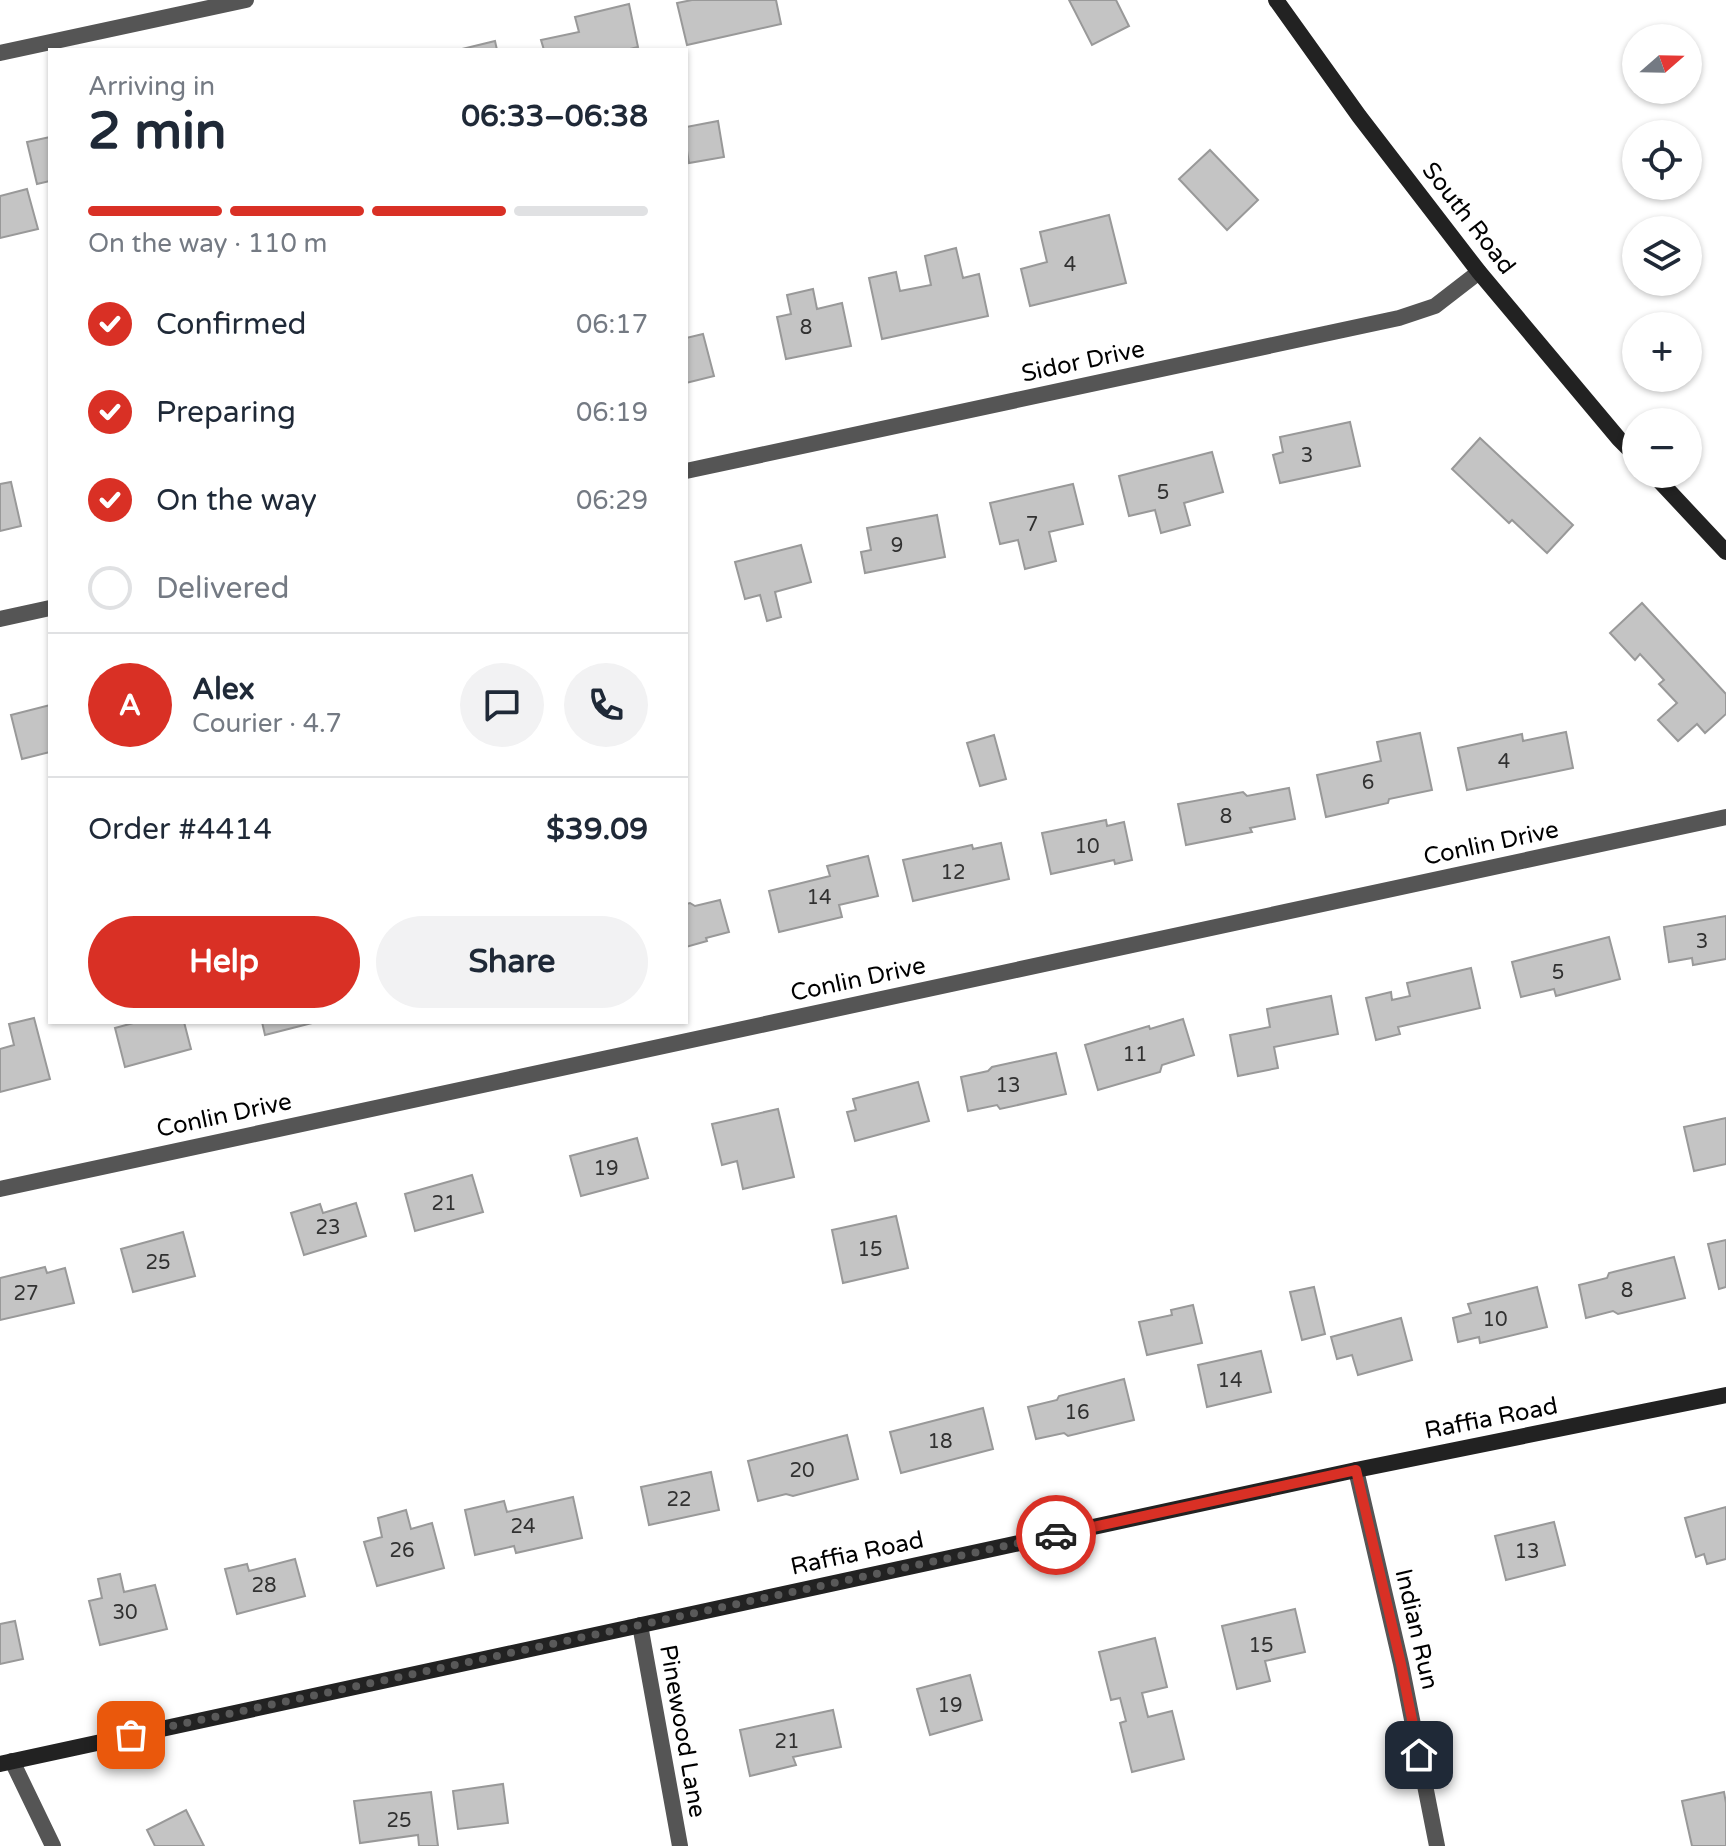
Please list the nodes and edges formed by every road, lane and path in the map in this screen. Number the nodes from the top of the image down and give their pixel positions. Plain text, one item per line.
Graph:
1 (246, 0) edge
2 (1276, 0) edge
3 (0, 53) edge
4 (1479, 272) junction
5 (1622, 442) edge
6 (688, 471) edge
7 (1666, 488) edge
8 (1726, 552) edge
9 (48, 608) edge
10 (0, 619) edge
11 (1726, 817) edge
12 (0, 1189) edge
13 (1726, 1395) edge
14 (1356, 1470) junction
15 (640, 1625) junction
16 (6, 1762) edge
17 (53, 1846) edge
18 (680, 1846) edge
19 (1437, 1846) edge

1 - 3 street
2 - 4 main road, South Road
4 - 5 main road, South Road
4 - 6 street, Sidor Drive
7 - 8 main road
9 - 10 street
11 - 12 street, Conlin Drive
13 - 14 main road, Raffia Road
14 - 15 main road, Raffia Road
14 - 19 street, Indian Run
15 - 16 main road, Raffia Road
15 - 18 street, Pinewood Lane
16 - 17 street

